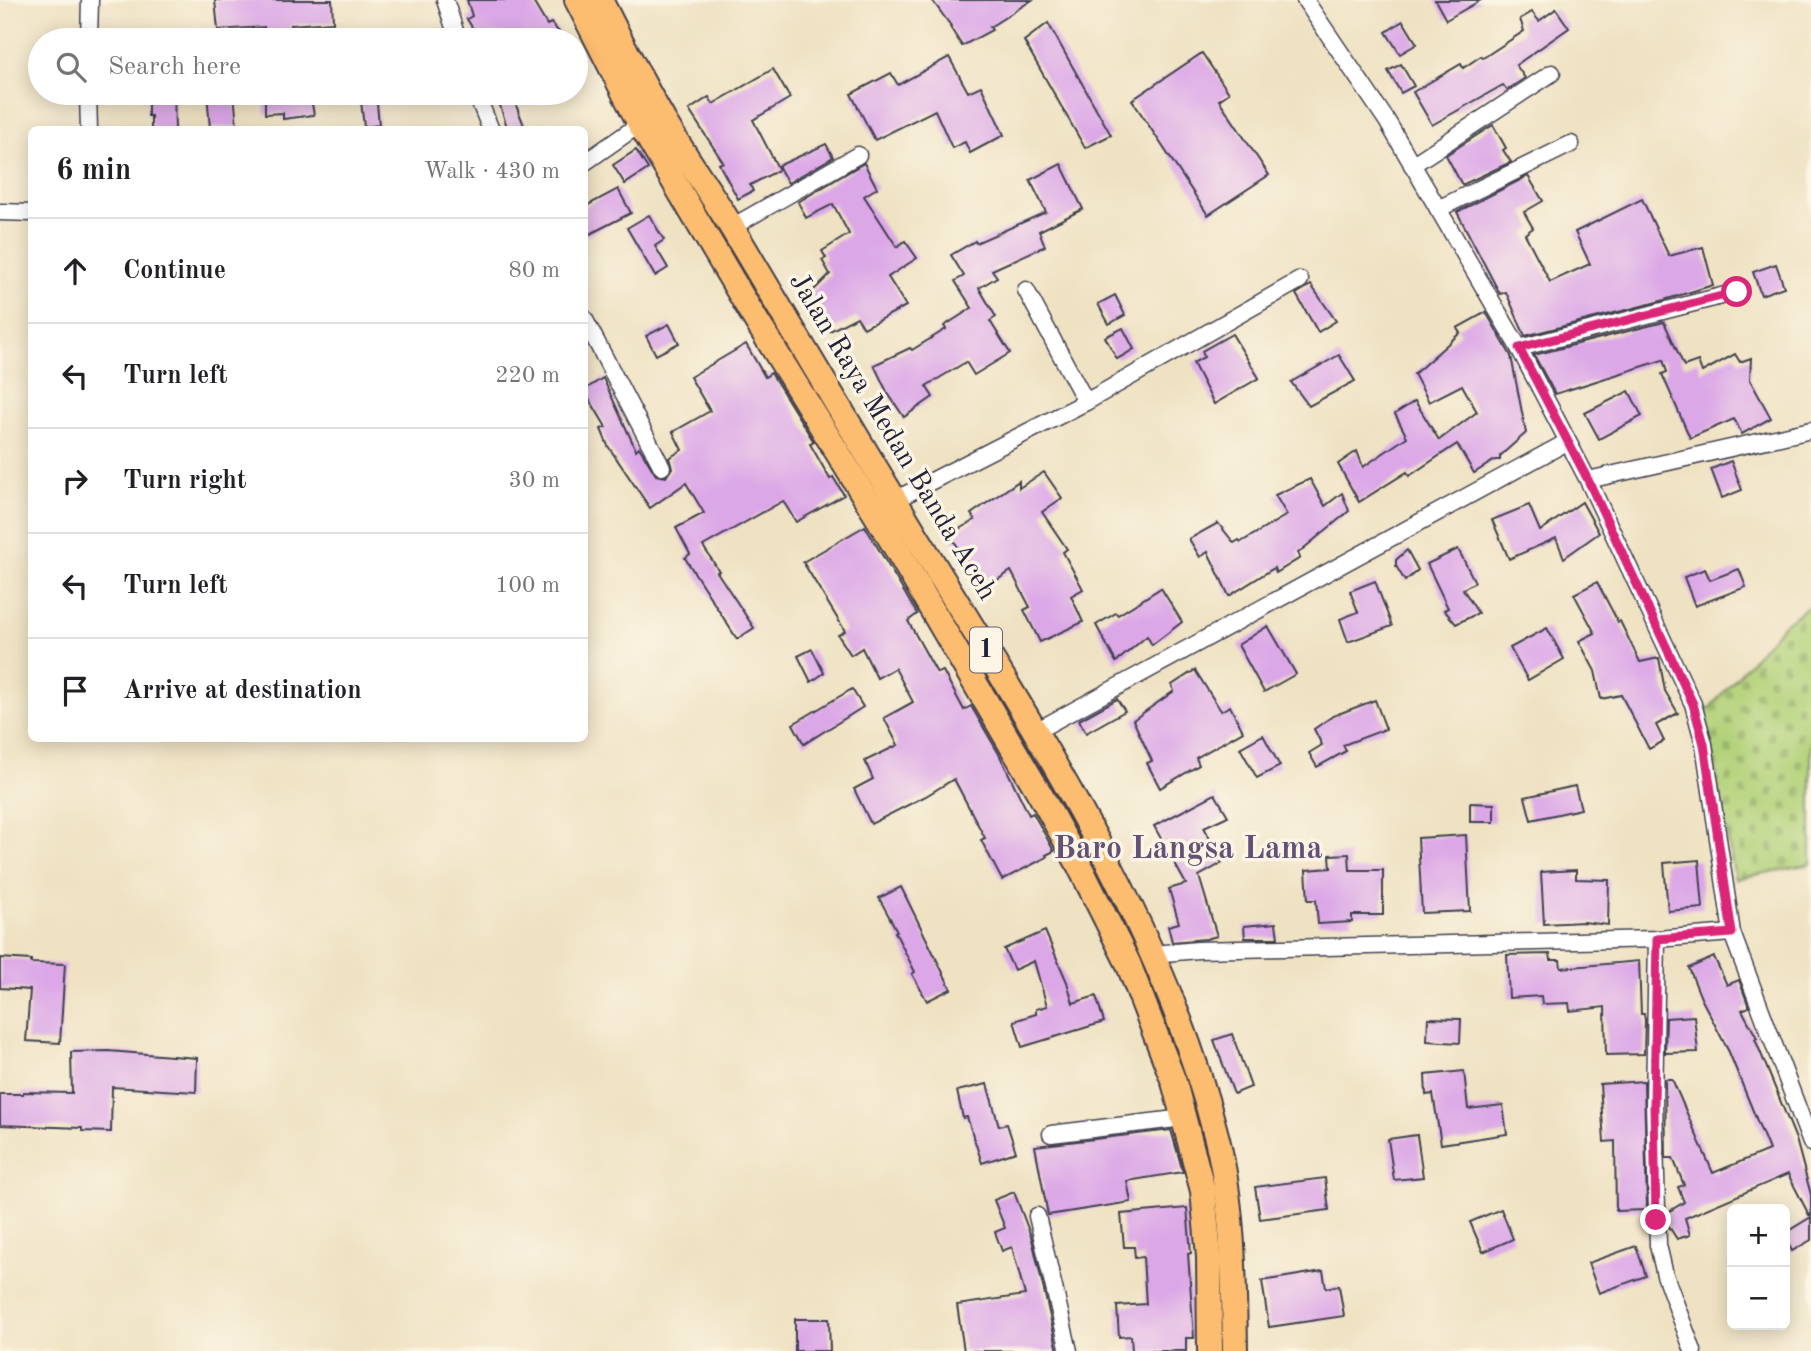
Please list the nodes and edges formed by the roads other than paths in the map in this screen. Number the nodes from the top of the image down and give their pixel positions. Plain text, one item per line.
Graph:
1 (90, 0) edge
2 (445, 0) edge
3 (577, 0) edge
4 (1305, 0) edge
5 (601, 17) edge
6 (89, 28) edge
7 (454, 28) edge
8 (1552, 73) dead end
9 (88, 105) edge
10 (481, 105) edge
11 (640, 124) junction
12 (89, 126) edge
13 (489, 126) edge
14 (1571, 144) dead end
15 (858, 155) dead end
16 (588, 160) edge
17 (1412, 165) junction
18 (1438, 209) junction
19 (0, 212) edge
20 (28, 213) edge
21 (732, 227) junction
22 (1300, 280) dead end
23 (1026, 290) dead end
24 (1737, 292) dead end
25 (588, 326) edge
26 (1519, 348) junction
27 (1086, 402) junction
28 (1811, 430) edge
29 (1567, 442) junction
30 (662, 467) dead end
31 (1588, 480) junction
32 (884, 506) junction
33 (1036, 731) junction
34 (1065, 785) junction
35 (1041, 796) junction
36 (1732, 933) junction
37 (1657, 939) junction
38 (1153, 954) junction
39 (1184, 1118) junction
40 (1051, 1134) dead end
41 (1811, 1143) edge
42 (1037, 1216) dead end
43 (1069, 1351) edge
44 (1210, 1351) edge
45 (1235, 1351) edge
46 (1693, 1351) edge

1 - 6 street
2 - 7 street
3 - 5 highway, Jalan Raya Medan Banda Aceh / 1
4 - 17 street
5 - 11 highway, Jalan Raya Medan Banda Aceh / 1
5 - 21 highway, Jalan Raya Medan Banda Aceh / 1
8 - 17 street
9 - 12 street
10 - 13 street
11 - 16 street
11 - 32 highway, Jalan Raya Medan Banda Aceh / 1
14 - 18 street
15 - 21 street
17 - 18 street
18 - 26 street
19 - 20 street
21 - 32 highway, Jalan Raya Medan Banda Aceh / 1
22 - 27 street
23 - 27 street
24 - 26 street
25 - 30 street
26 - 29 street
27 - 32 street
28 - 31 street
29 - 31 street
29 - 33 street
31 - 36 street
32 - 33 highway, Jalan Raya Medan Banda Aceh / 1
32 - 35 highway, Jalan Raya Medan Banda Aceh / 1
33 - 34 highway, Jalan Raya Medan Banda Aceh / 1
34 - 35 highway
34 - 38 highway, Jalan Raya Medan Banda Aceh / 1
35 - 39 highway, Jalan Raya Medan Banda Aceh / 1
36 - 37 street
36 - 41 street
37 - 38 street
37 - 46 street
38 - 45 highway, Jalan Raya Medan Banda Aceh / 1
39 - 40 street
39 - 44 highway, Jalan Raya Medan Banda Aceh / 1
42 - 43 street

